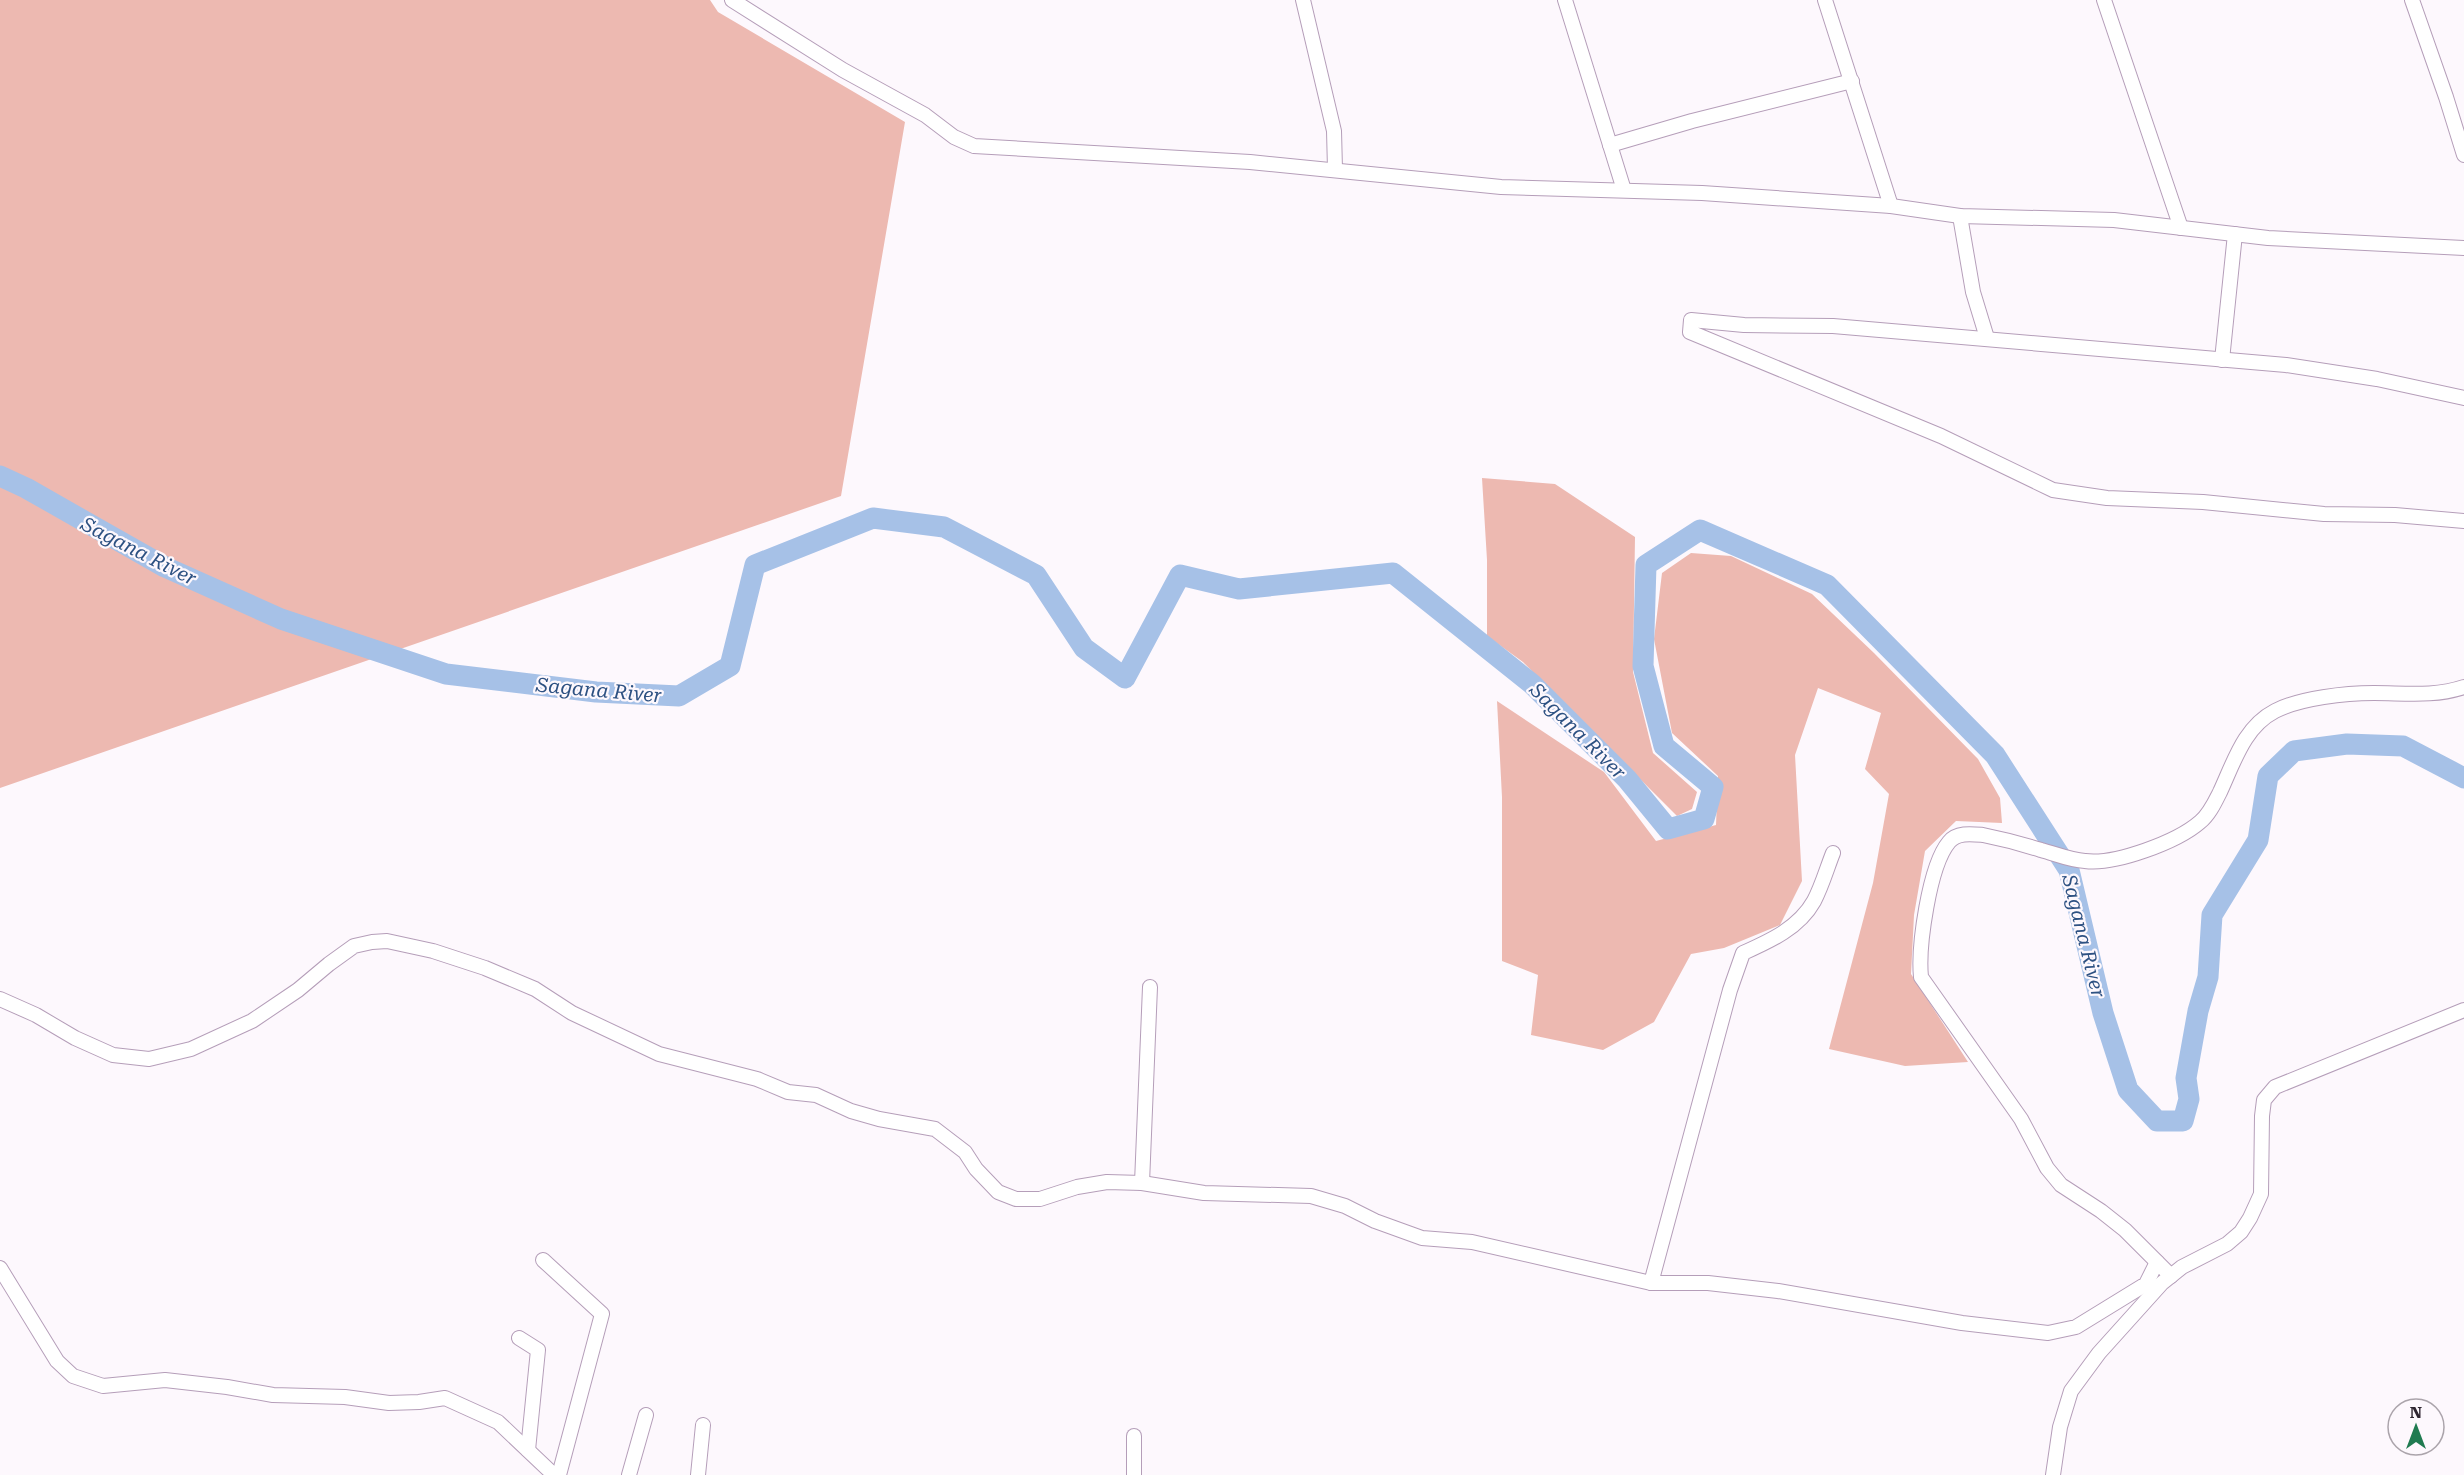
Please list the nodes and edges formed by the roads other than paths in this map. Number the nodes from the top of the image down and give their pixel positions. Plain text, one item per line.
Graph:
1 (732, 0) edge
2 (1304, 0) edge
3 (1565, 0) edge
4 (1825, 0) edge
5 (2104, 0) edge
6 (2412, 0) edge
7 (1852, 81) junction
8 (1610, 145) junction
9 (2464, 155) edge
10 (1335, 169) junction
11 (1624, 190) junction
12 (1891, 206) junction
13 (1960, 216) junction
14 (2181, 228) junction
15 (2235, 234) junction
16 (2464, 248) edge
17 (1987, 338) junction
18 (2222, 360) junction
19 (2464, 398) edge
20 (2464, 521) edge
21 (2464, 687) edge
22 (1833, 853) dead end
23 (1150, 987) dead end
24 (0, 999) edge
25 (2464, 1010) edge
26 (1142, 1183) junction
27 (543, 1260) dead end
28 (2157, 1262) junction
29 (0, 1268) edge
30 (2171, 1276) junction
31 (1651, 1283) junction
32 (519, 1338) dead end
33 (646, 1415) dead end
34 (702, 1425) dead end
35 (1134, 1436) dead end
36 (528, 1450) junction
37 (556, 1475) edge
38 (629, 1475) edge
39 (698, 1475) edge
40 (1134, 1475) edge
41 (2053, 1475) edge

1 - 10 street
2 - 10 street
3 - 8 street
4 - 7 street
5 - 14 street
6 - 9 street
7 - 8 street
7 - 12 street
8 - 11 street
10 - 11 street
11 - 12 street
12 - 13 street
13 - 14 street
13 - 17 street
14 - 15 street
15 - 16 street
15 - 18 street
17 - 18 street
17 - 20 street
18 - 19 street
21 - 28 street
22 - 31 street
23 - 26 street
24 - 26 street
25 - 30 street
26 - 31 street
27 - 37 street
28 - 30 street
28 - 31 street
29 - 36 street
30 - 41 street
32 - 36 street
33 - 38 street
34 - 39 street
35 - 40 street
36 - 37 street

